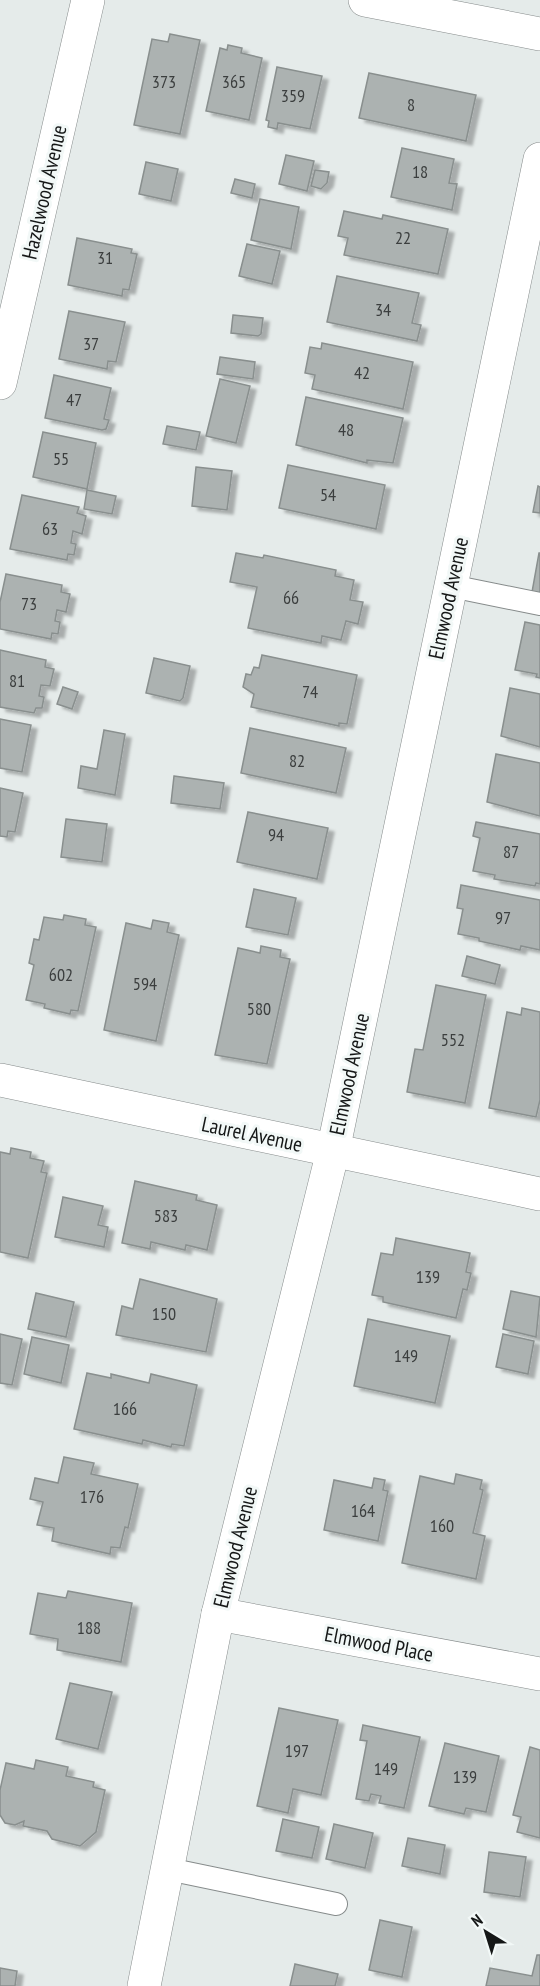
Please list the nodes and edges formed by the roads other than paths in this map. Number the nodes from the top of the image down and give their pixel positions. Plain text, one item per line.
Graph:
1 (88, 0) edge
2 (365, 0) edge
3 (540, 34) edge
4 (540, 159) edge
5 (0, 383) edge
6 (451, 586) junction
7 (540, 604) edge
8 (0, 1080) edge
9 (333, 1151) junction
10 (540, 1194) edge
11 (218, 1614) junction
12 (540, 1674) edge
13 (168, 1869) junction
14 (336, 1904) dead end
15 (144, 1986) edge

1 - 5 street, Hazelwood Avenue
2 - 3 street
4 - 6 street, Elmwood Avenue
6 - 7 lane
6 - 9 street, Elmwood Avenue
8 - 9 street, Laurel Avenue
9 - 10 street, Laurel Avenue
9 - 11 street, Elmwood Avenue
11 - 12 street, Elmwood Place
11 - 13 street, Elmwood Avenue
13 - 14 lane
13 - 15 street, Elmwood Avenue

